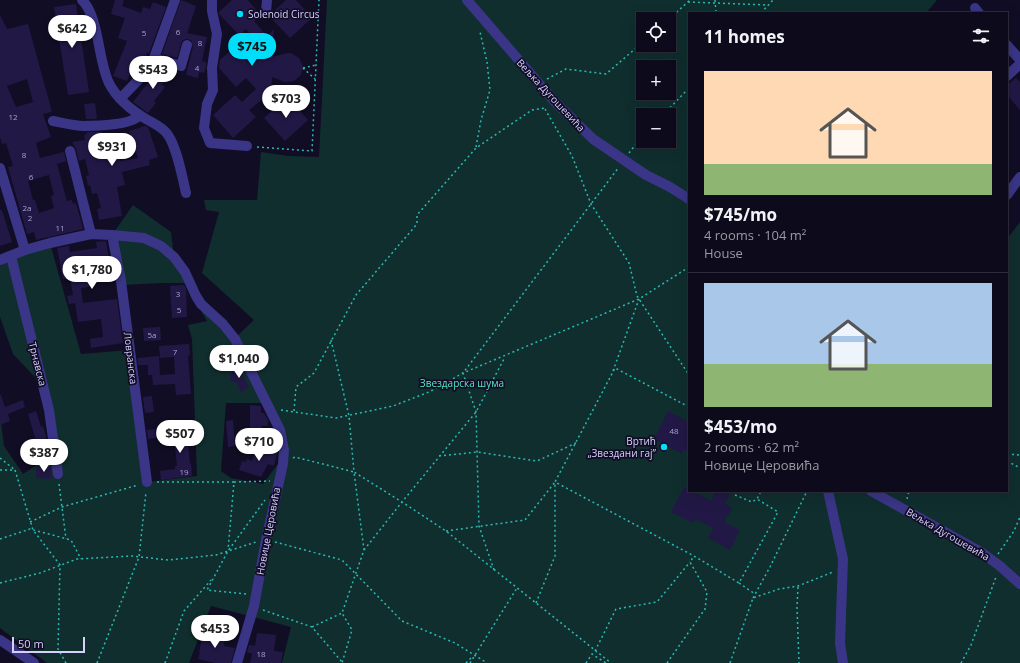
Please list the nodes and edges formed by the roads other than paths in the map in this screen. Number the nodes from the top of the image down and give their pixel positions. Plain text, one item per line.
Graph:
1 (82, 0) edge
2 (175, 0) edge
3 (212, 0) edge
4 (267, 0) edge
5 (467, 0) edge
6 (266, 12) dead end
7 (187, 46) dead end
8 (1008, 46) edge
9 (154, 58) junction
10 (1020, 60) edge
11 (1020, 64) edge
12 (1008, 75) edge
13 (120, 99) junction
14 (140, 115) junction
15 (53, 121) dead end
16 (247, 146) road end
17 (70, 151) dead end
18 (0, 168) edge
19 (1020, 177) edge
20 (186, 193) dead end
21 (1008, 194) edge
22 (688, 197) edge
23 (91, 234) junction
24 (112, 235) junction
25 (25, 250) junction
26 (11, 256) junction
27 (0, 260) edge
28 (58, 474) road end
29 (147, 482) road end
30 (828, 492) edge
31 (873, 492) edge
32 (1020, 584) edge
33 (0, 640) edge
34 (34, 663) edge
35 (237, 663) edge
36 (843, 663) edge

1 - 13 street
2 - 9 street
3 - 16 street
4 - 6 street
5 - 22 street, Вељка Дугошевића
7 - 9 street
8 - 10 street
9 - 13 street
11 - 12 street
13 - 14 street
14 - 15 street
14 - 20 street
17 - 23 street
18 - 25 street
19 - 21 street
23 - 24 street
23 - 25 street
24 - 29 street, Ловранска
24 - 35 street, Новице Церовића
25 - 26 street
26 - 27 street
26 - 28 street, Трнавска
30 - 36 street
31 - 32 street, Вељка Дугошевића
33 - 34 street

